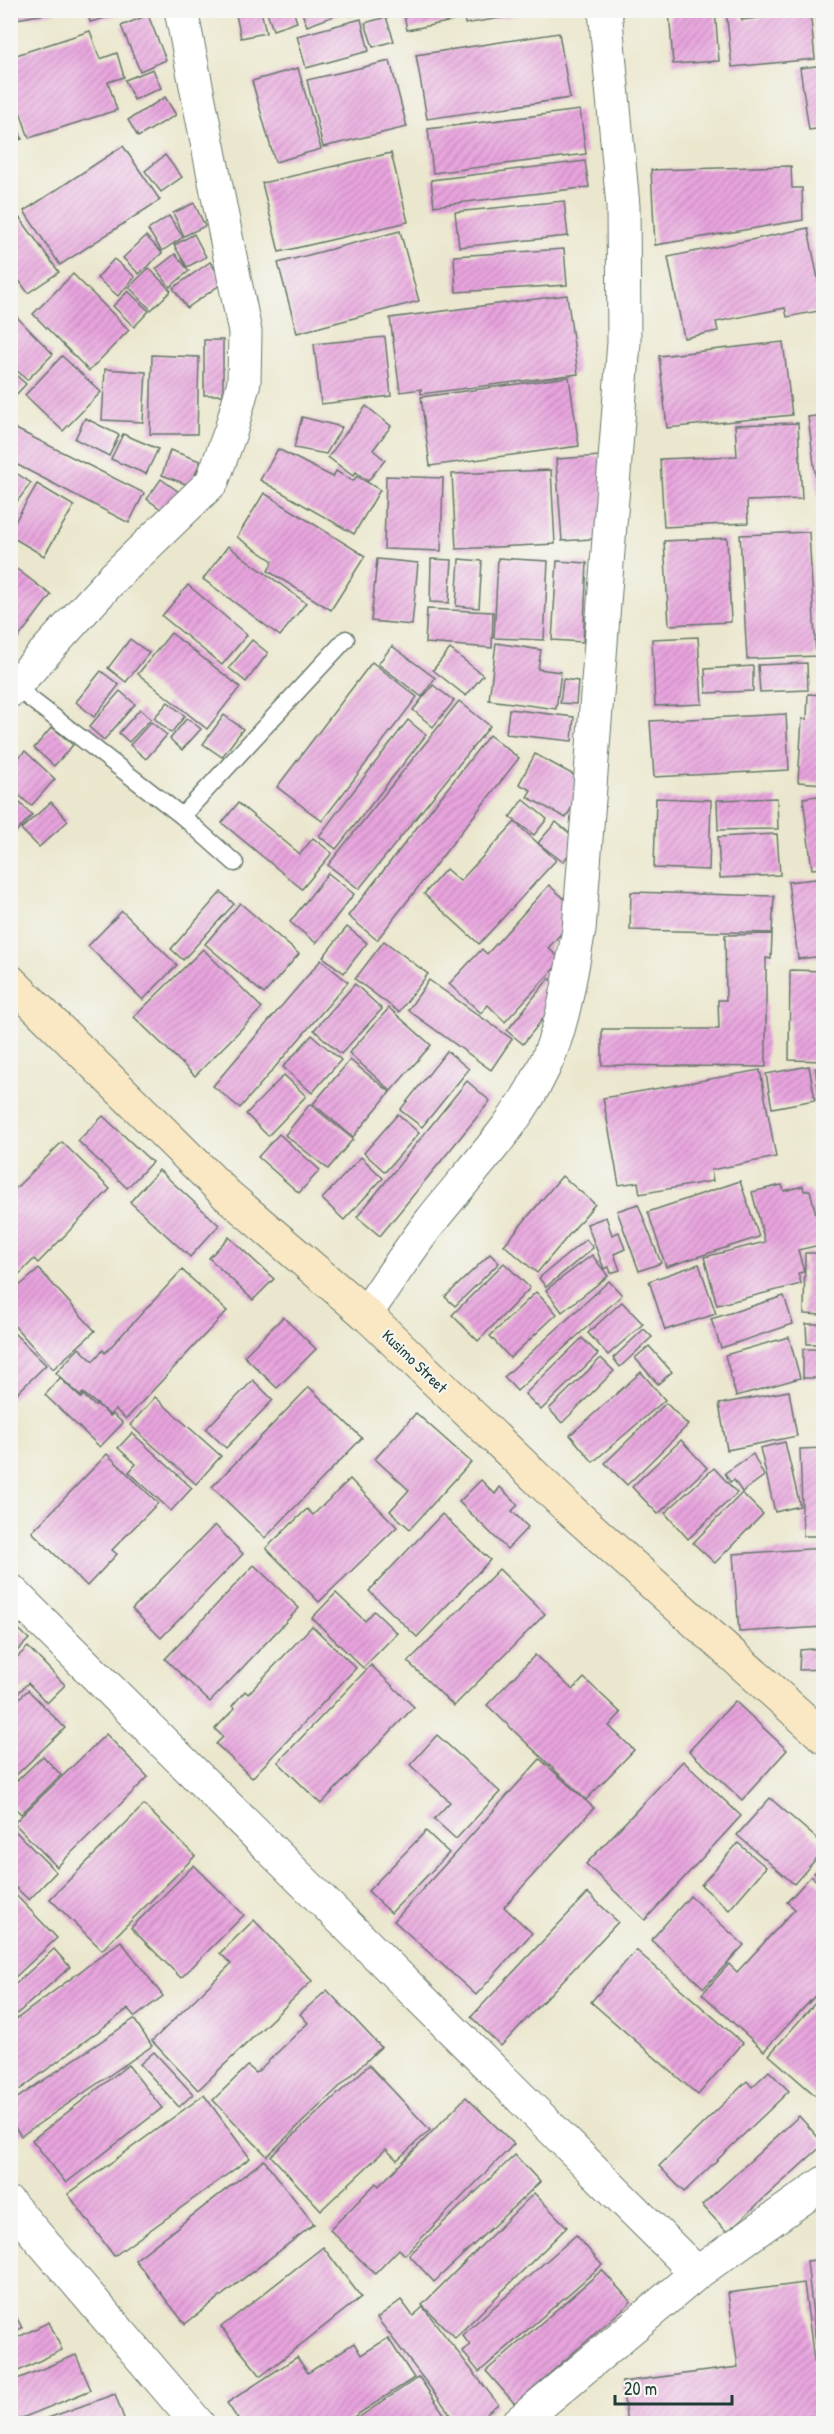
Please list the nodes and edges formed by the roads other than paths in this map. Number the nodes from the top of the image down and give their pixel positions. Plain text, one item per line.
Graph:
1 (181, 10) edge
2 (605, 10) edge
3 (346, 639) dead end
4 (13, 689) edge
5 (182, 816) junction
6 (235, 863) dead end
7 (10, 981) edge
8 (366, 1314) junction
9 (10, 1590) edge
10 (824, 1737) edge
11 (824, 2183) edge
12 (10, 2204) edge
13 (697, 2273) junction
14 (198, 2424) edge
15 (517, 2424) edge

1 - 4 street
2 - 8 street
3 - 5 lane
4 - 5 lane
5 - 6 lane
7 - 8 street, Kusimo Street
8 - 10 street, Kusimo Street
9 - 13 street
11 - 13 street
12 - 14 street
13 - 15 street

